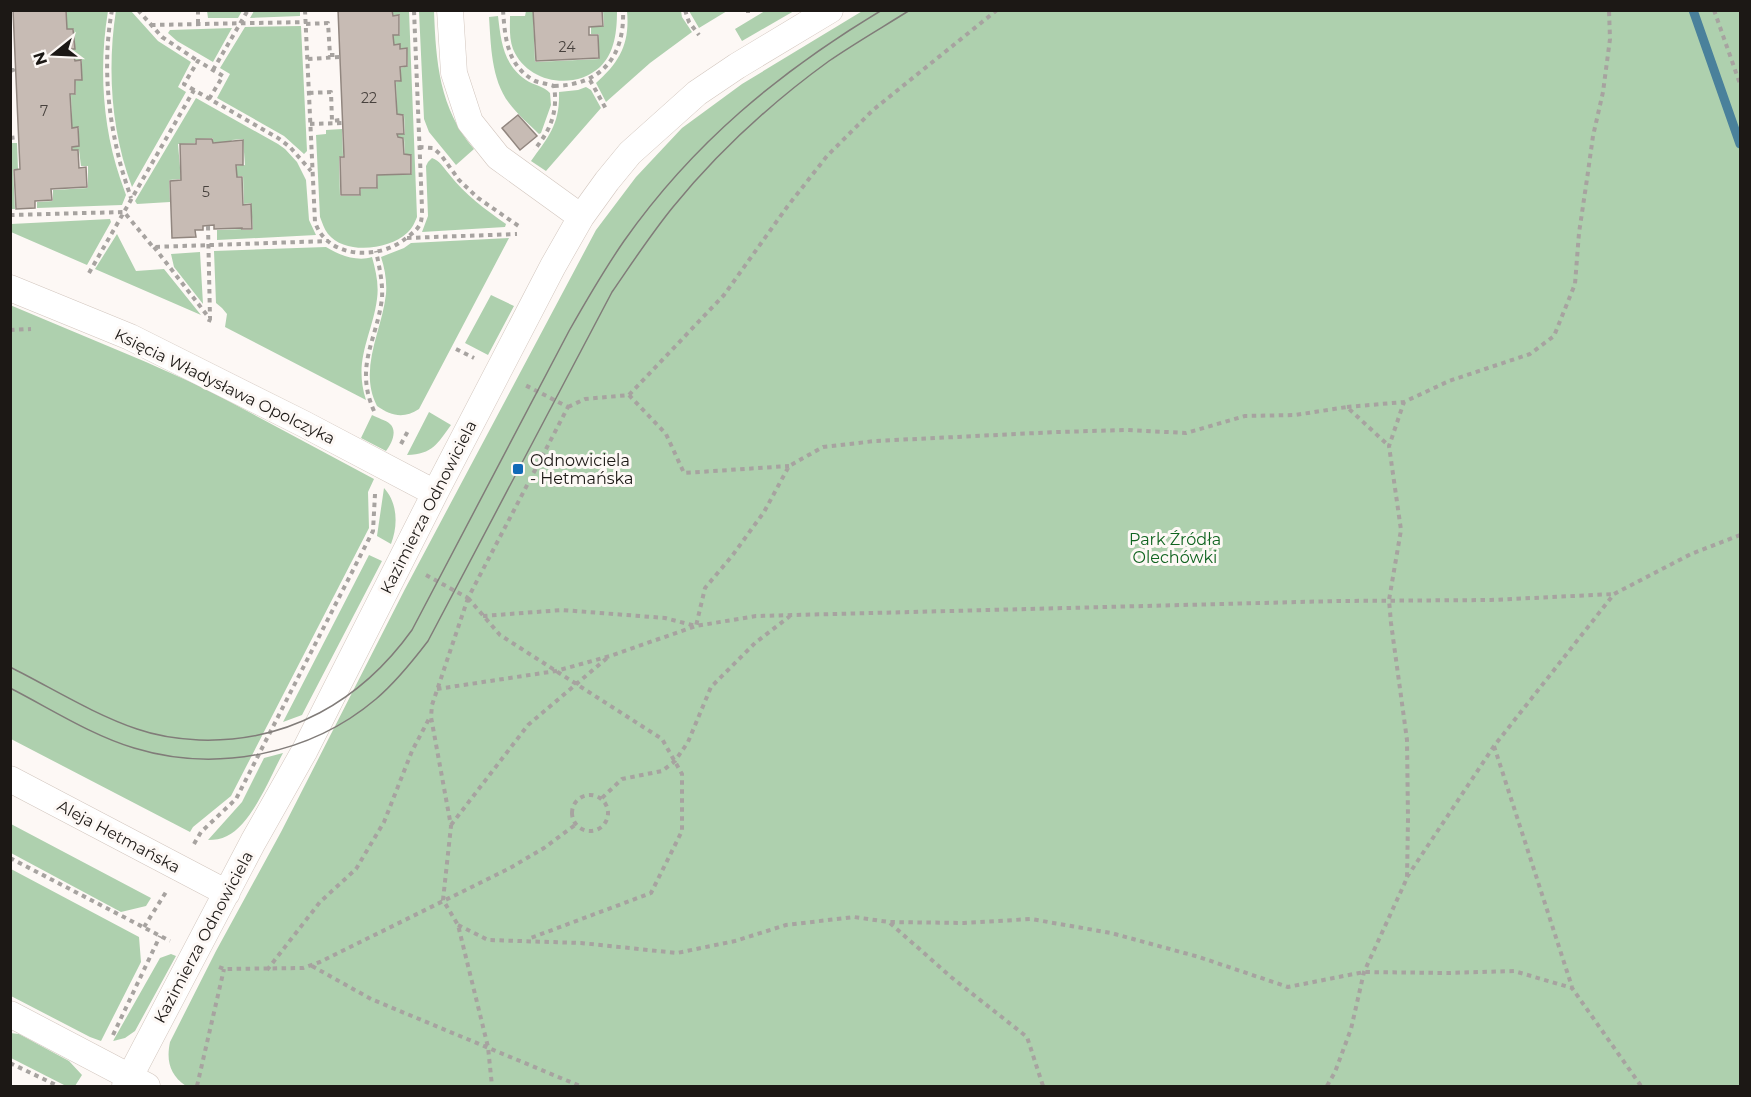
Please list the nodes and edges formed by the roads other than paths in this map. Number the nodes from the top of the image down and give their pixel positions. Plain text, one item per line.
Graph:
1 (450, 10) edge
2 (830, 10) edge
3 (581, 217) junction
4 (10, 288) edge
5 (435, 493) junction
6 (10, 779) edge
7 (227, 892) junction
8 (10, 1014) edge
9 (134, 1083) edge

1 - 3 street
2 - 3 street, Kazimierza Odnowiciela
3 - 5 street, Kazimierza Odnowiciela
4 - 5 street, Księcia Władysława Opolczyka
5 - 7 street, Kazimierza Odnowiciela
6 - 7 street, Aleja Hetmańska
7 - 9 street, Kazimierza Odnowiciela
8 - 9 street

